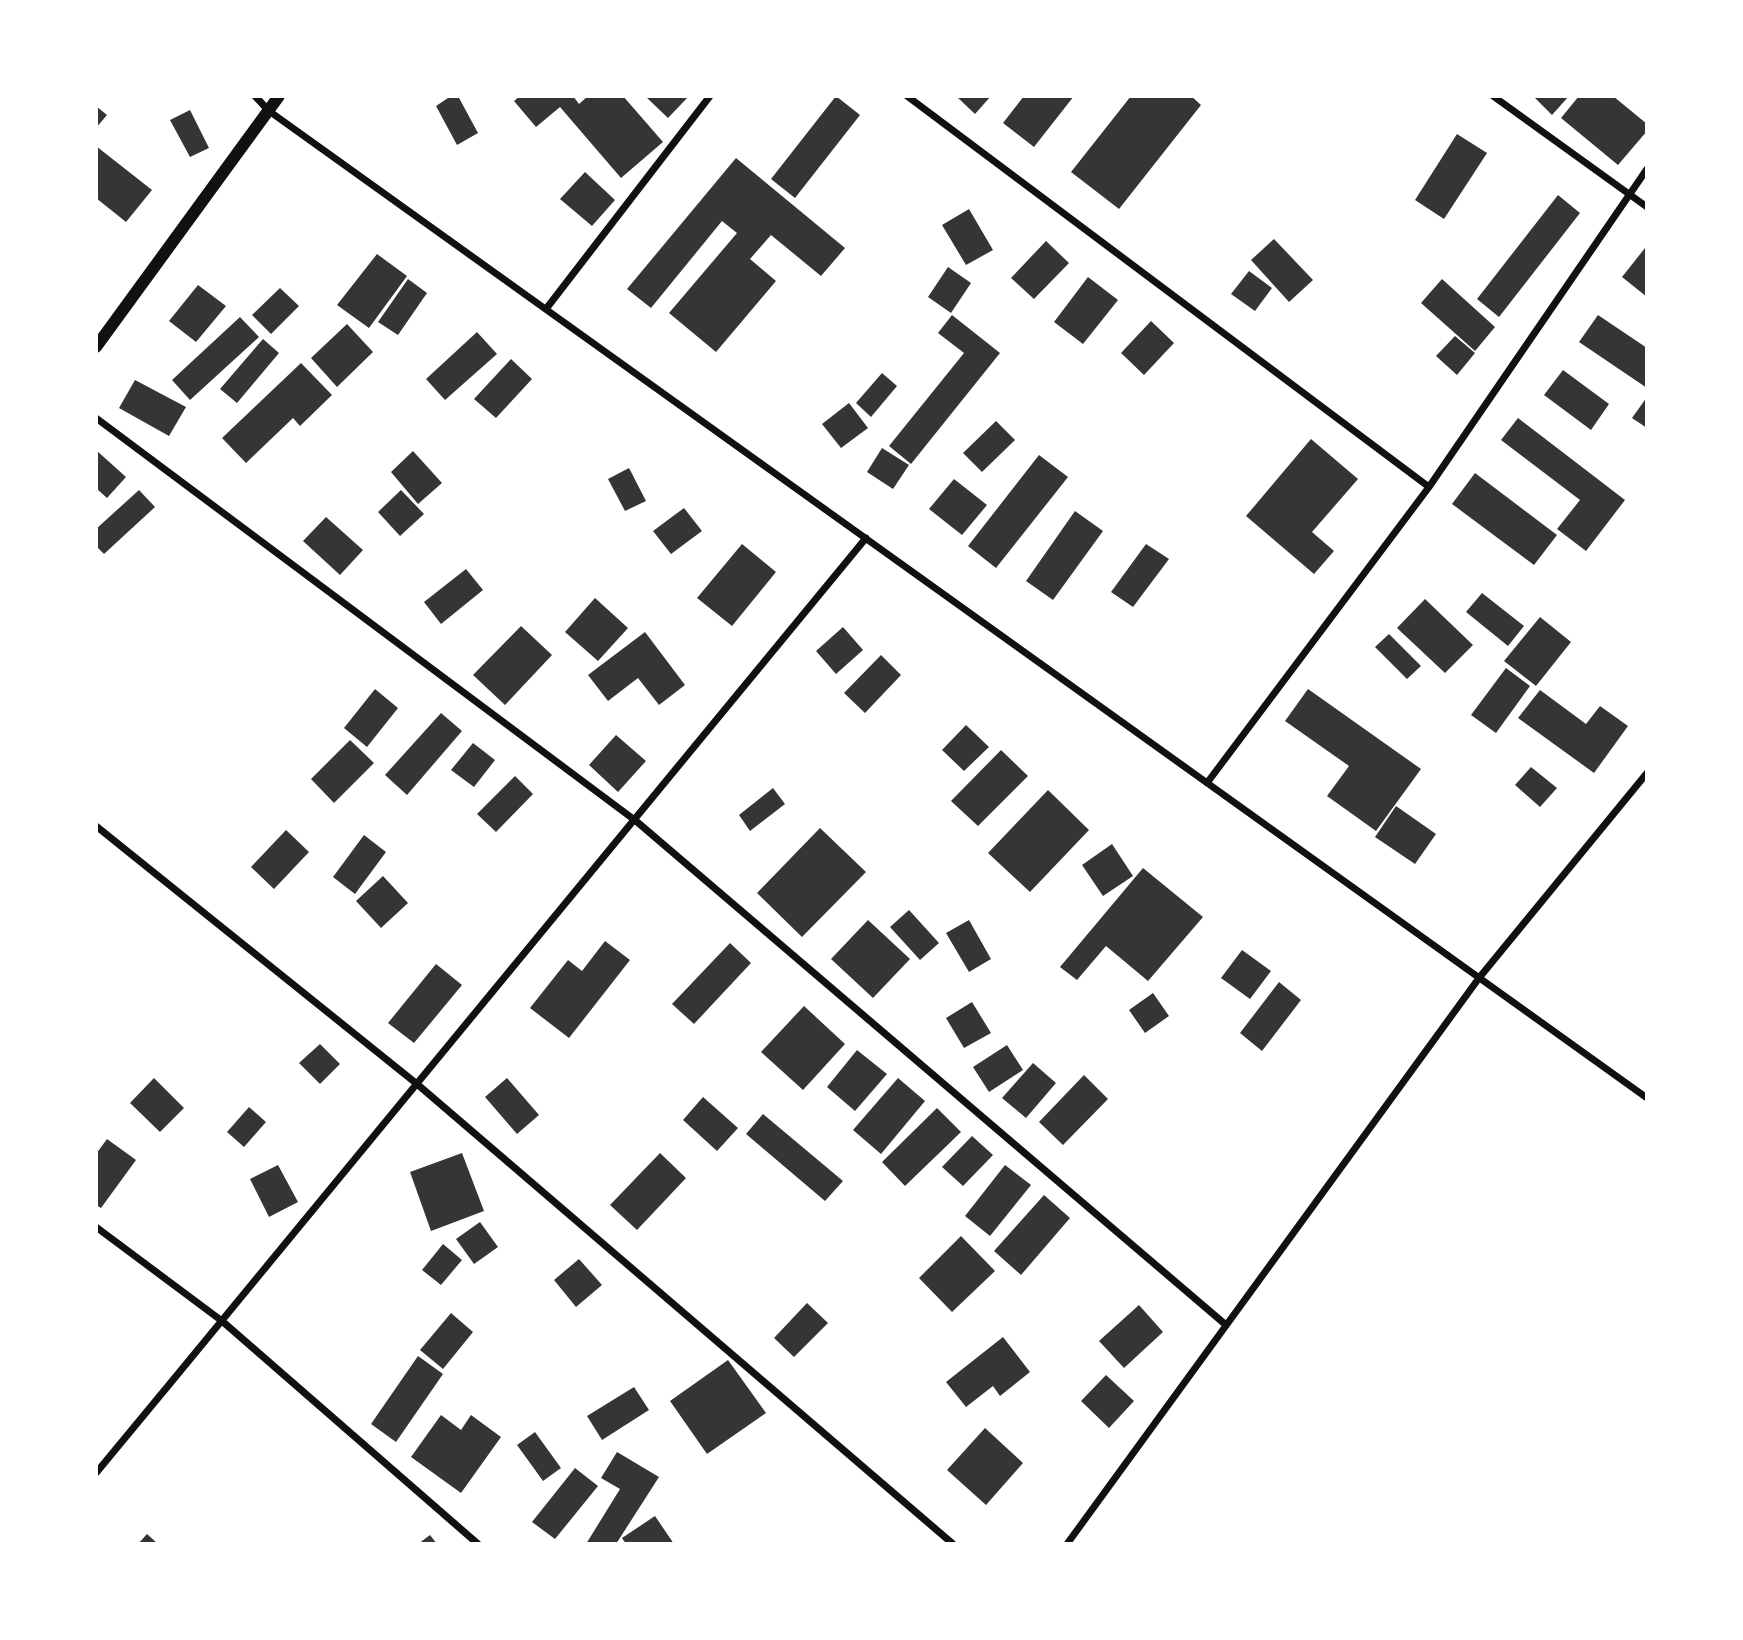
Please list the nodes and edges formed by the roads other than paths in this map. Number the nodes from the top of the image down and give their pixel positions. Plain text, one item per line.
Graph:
1 (255, 96) edge
2 (279, 96) edge
3 (710, 96) edge
4 (907, 96) edge
5 (1493, 96) edge
6 (269, 111) junction
7 (1647, 169) edge
8 (1630, 195) junction
9 (1647, 207) edge
10 (546, 309) junction
11 (96, 347) edge
12 (96, 418) edge
13 (1429, 487) junction
14 (866, 538) junction
15 (1647, 773) edge
16 (1208, 783) junction
17 (636, 821) junction
18 (96, 826) edge
19 (1479, 978) junction
20 (417, 1084) junction
21 (1647, 1098) edge
22 (96, 1227) edge
23 (222, 1321) junction
24 (1227, 1325) junction
25 (96, 1473) edge
26 (478, 1544) edge
27 (953, 1544) edge
28 (1067, 1544) edge

1 - 6 street
2 - 6 street
3 - 10 street
4 - 13 street
5 - 8 street
6 - 10 street
6 - 11 street
7 - 8 street
8 - 9 street
8 - 13 street
10 - 14 street
12 - 17 street
13 - 16 street
14 - 16 street
14 - 17 street
15 - 19 street
16 - 19 street
17 - 20 street
17 - 24 street
18 - 20 street
19 - 21 street
19 - 24 street
20 - 23 street
20 - 27 street
22 - 23 street
23 - 25 street
23 - 26 street
24 - 28 street

